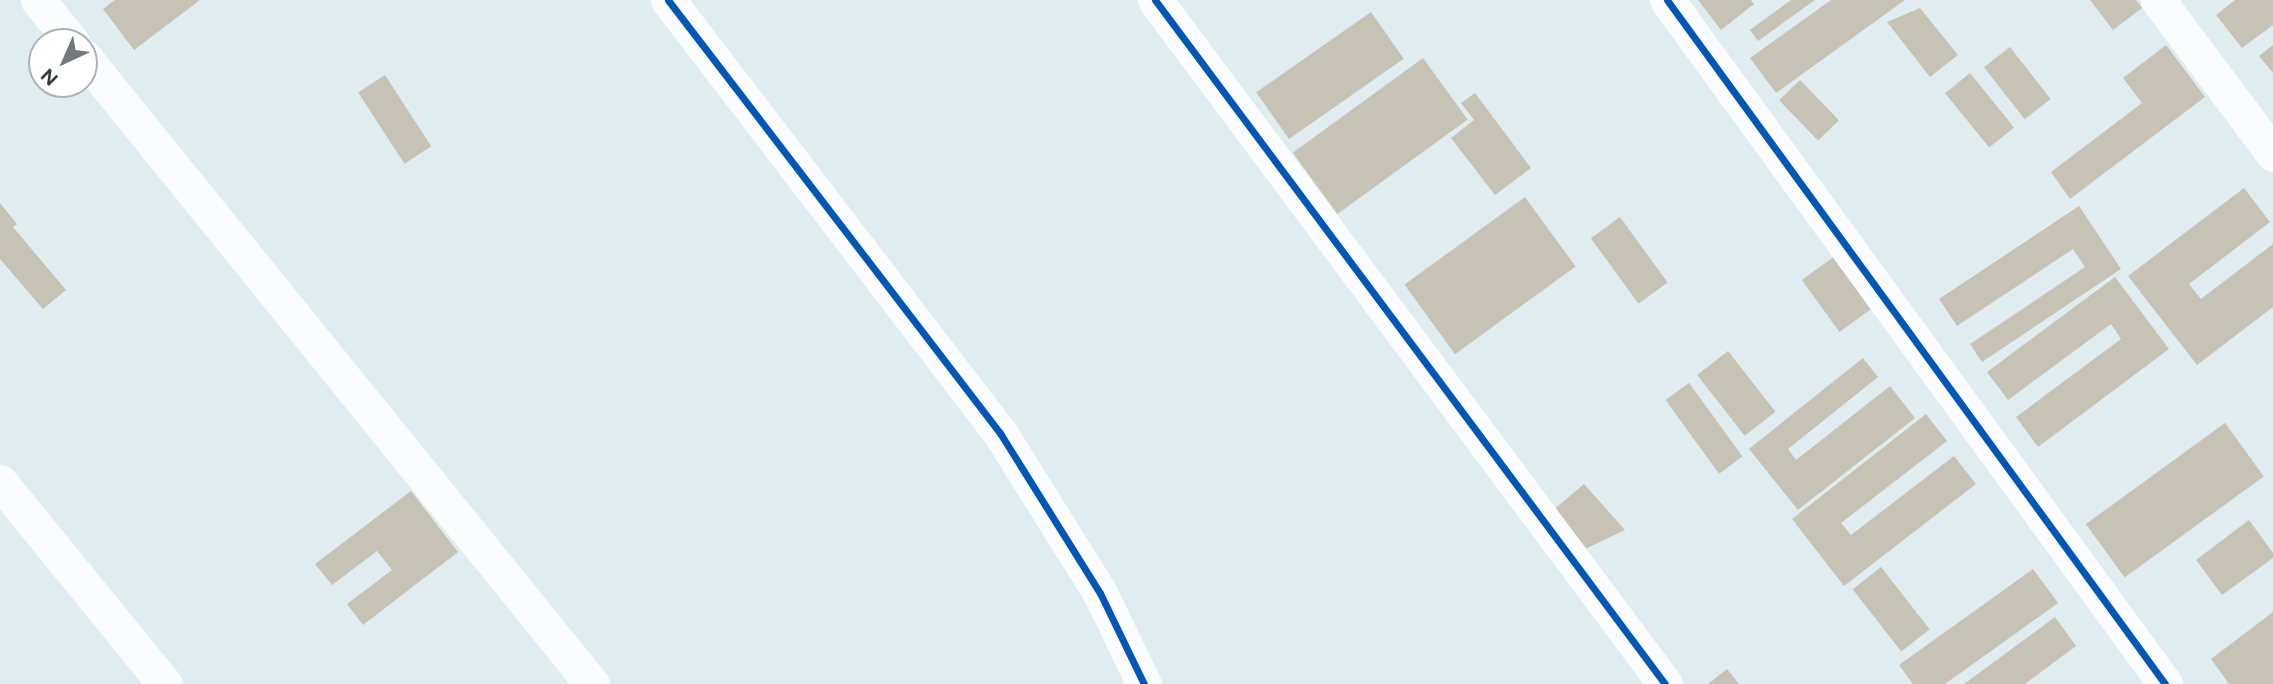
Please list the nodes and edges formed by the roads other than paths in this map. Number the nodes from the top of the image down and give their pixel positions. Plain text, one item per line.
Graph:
1 (38, 0) edge
2 (668, 0) edge
3 (1155, 0) edge
4 (1667, 0) edge
5 (2158, 0) edge
6 (61, 28) edge
7 (98, 74) edge
8 (2273, 154) edge
9 (0, 482) edge
10 (165, 684) edge
11 (592, 684) edge
12 (1144, 684) edge
13 (1665, 684) edge
14 (2165, 684) edge

1 - 6 street
2 - 12 street
3 - 13 street
4 - 14 street
5 - 8 street
7 - 11 street
9 - 10 street

